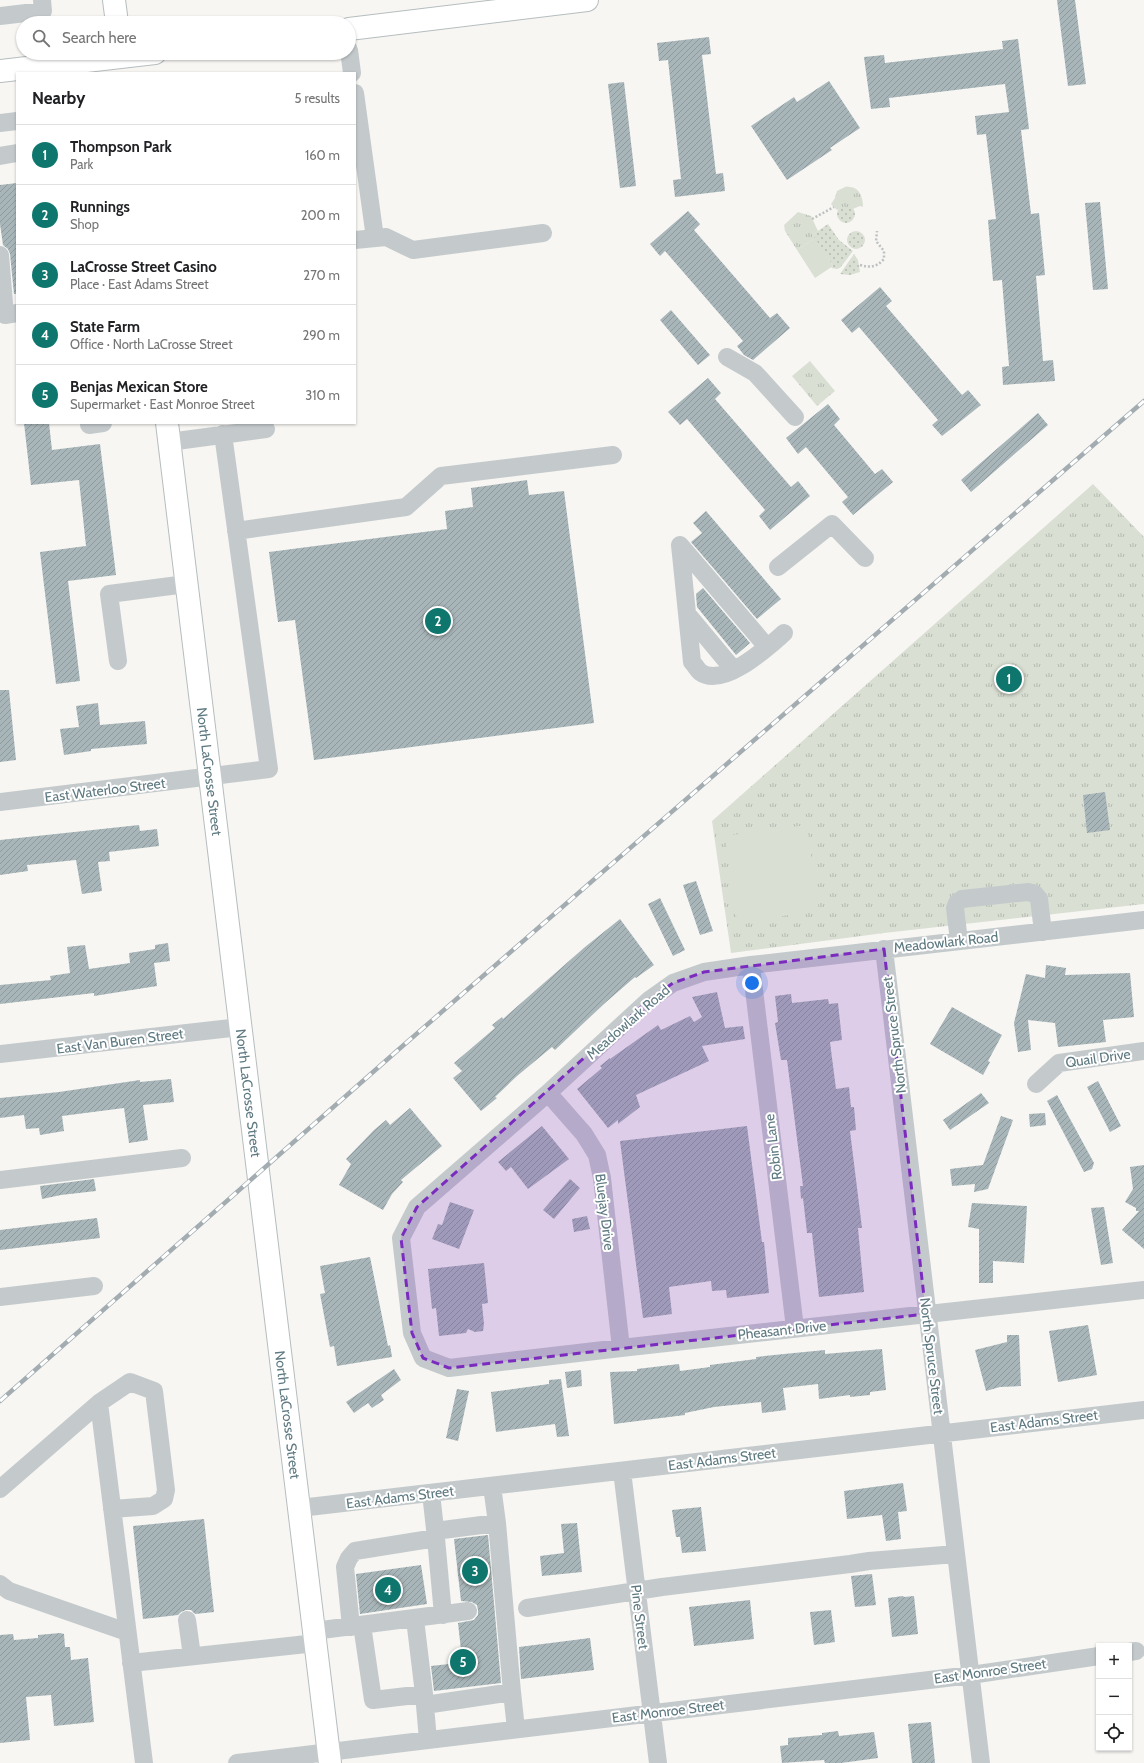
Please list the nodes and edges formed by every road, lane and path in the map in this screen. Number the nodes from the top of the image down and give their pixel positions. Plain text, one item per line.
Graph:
1 (42, 0) edge
2 (114, 0) edge
3 (587, 0) edge
4 (0, 16) edge
5 (116, 16) edge
6 (356, 28) edge
7 (350, 60) edge
8 (122, 61) edge
9 (0, 71) edge
10 (352, 72) edge
11 (356, 110) edge
12 (16, 121) edge
13 (0, 123) edge
14 (357, 127) edge
15 (16, 153) edge
16 (0, 156) edge
17 (834, 207) dead end
18 (812, 219) dead end
19 (877, 231) dead end
20 (543, 233) dead end
21 (375, 238) junction
22 (356, 240) edge
23 (0, 255) edge
24 (860, 265) dead end
25 (16, 313) edge
26 (727, 357) dead end
27 (795, 417) dead end
28 (266, 429) dead end
29 (168, 432) edge
30 (223, 434) junction
31 (614, 455) dead end
32 (236, 531) junction
33 (865, 558) dead end
34 (778, 567) dead end
35 (186, 584) junction
36 (688, 615) junction
37 (784, 633) dead end
38 (767, 647) junction
39 (118, 661) dead end
40 (734, 670) junction
41 (210, 777) junction
42 (0, 802) edge
43 (1144, 920) edge
44 (1043, 932) junction
45 (959, 941) junction
46 (884, 949) junction
47 (751, 965) junction
48 (240, 1027) junction
49 (1144, 1052) edge
50 (0, 1054) edge
51 (1036, 1084) dead end
52 (548, 1093) junction
53 (182, 1158) dead end
54 (0, 1180) edge
55 (94, 1286) dead end
56 (1144, 1290) edge
57 (0, 1297) edge
58 (926, 1314) junction
59 (796, 1328) junction
60 (621, 1348) junction
61 (423, 1358) joint
62 (99, 1403) junction
63 (1144, 1410) edge
64 (942, 1433) junction
65 (622, 1471) junction
66 (492, 1486) junction
67 (0, 1490) edge
68 (431, 1493) junction
69 (300, 1508) junction
70 (112, 1510) junction
71 (497, 1523) junction
72 (435, 1535) junction
73 (956, 1554) junction
74 (0, 1584) edge
75 (637, 1591) junction
76 (527, 1608) dead end
77 (468, 1612) dead end
78 (443, 1615) junction
79 (415, 1619) junction
80 (187, 1620) dead end
81 (356, 1626) junction
82 (128, 1632) junction
83 (315, 1637) junction
84 (192, 1656) junction
85 (1096, 1656) edge
86 (131, 1663) junction
87 (971, 1675) junction
88 (512, 1692) junction
89 (424, 1699) junction
90 (652, 1713) junction
91 (516, 1729) junction
92 (428, 1740) junction
93 (330, 1757) edge
94 (144, 1763) edge
95 (237, 1763) edge
96 (658, 1763) edge
97 (981, 1763) edge

1 - 4 street
2 - 5 main road
3 - 6 main road
7 - 10 street
8 - 9 main road
11 - 14 street
12 - 13 street
14 - 21 street
15 - 16 street
17 - 18 path
19 - 24 path
20 - 21 street
21 - 22 street
23 - 25 street
26 - 27 street
28 - 30 street
29 - 30 street
29 - 35 main road, North LaCrosse Street
30 - 32 street
31 - 32 street
32 - 41 street, East Waterloo Street
33 - 34 street
35 - 39 street
35 - 41 main road, North LaCrosse Street
36 - 38 street
36 - 40 street
36 - 40 street
37 - 38 street
38 - 40 street
41 - 42 street, East Waterloo Street
41 - 48 main road, North LaCrosse Street
43 - 44 street, Meadowlark Road
44 - 45 street, Meadowlark Road
44 - 45 street
45 - 46 street, Meadowlark Road
46 - 47 street, Meadowlark Road
46 - 58 street, North Spruce Street
47 - 52 street, Meadowlark Road
47 - 59 street, Robin Lane
48 - 50 street, East Van Buren Street
48 - 69 main road, North LaCrosse Street
49 - 51 street, Quail Drive
52 - 60 street, Bluejay Drive
52 - 61 street, Meadowlark Road
53 - 54 street
55 - 57 street
56 - 58 street, Pheasant Drive
58 - 59 street, Pheasant Drive
58 - 64 street, North Spruce Street
59 - 60 street, Pheasant Drive
60 - 61 street, Pheasant Drive
62 - 67 street
62 - 70 street
62 - 70 street
63 - 64 street, East Adams Street
64 - 65 street, East Adams Street
64 - 73 street, North Spruce Street
65 - 66 street, East Adams Street
65 - 75 street, Pine Street
66 - 68 street, East Adams Street
66 - 71 street
68 - 69 street, East Adams Street
68 - 72 street
69 - 83 main road, North LaCrosse Street
70 - 82 street
71 - 72 street
71 - 88 street
72 - 78 street
72 - 81 street
73 - 75 street
73 - 87 street, North Spruce Street
74 - 82 street
75 - 76 street
75 - 90 street, Pine Street
77 - 78 street
78 - 79 street
79 - 81 street
79 - 89 street
80 - 84 street
81 - 83 street
81 - 89 street
82 - 86 street
83 - 84 street
83 - 93 main road, North LaCrosse Street
84 - 86 street
85 - 87 street, East Monroe Street
86 - 94 street
87 - 90 street, East Monroe Street
87 - 97 street, North Spruce Street
88 - 89 street
88 - 91 street
89 - 92 street
90 - 91 street, East Monroe Street
90 - 96 street, Pine Street
91 - 92 street, East Monroe Street
92 - 93 street, East Monroe Street
93 - 95 street, East Monroe Street

